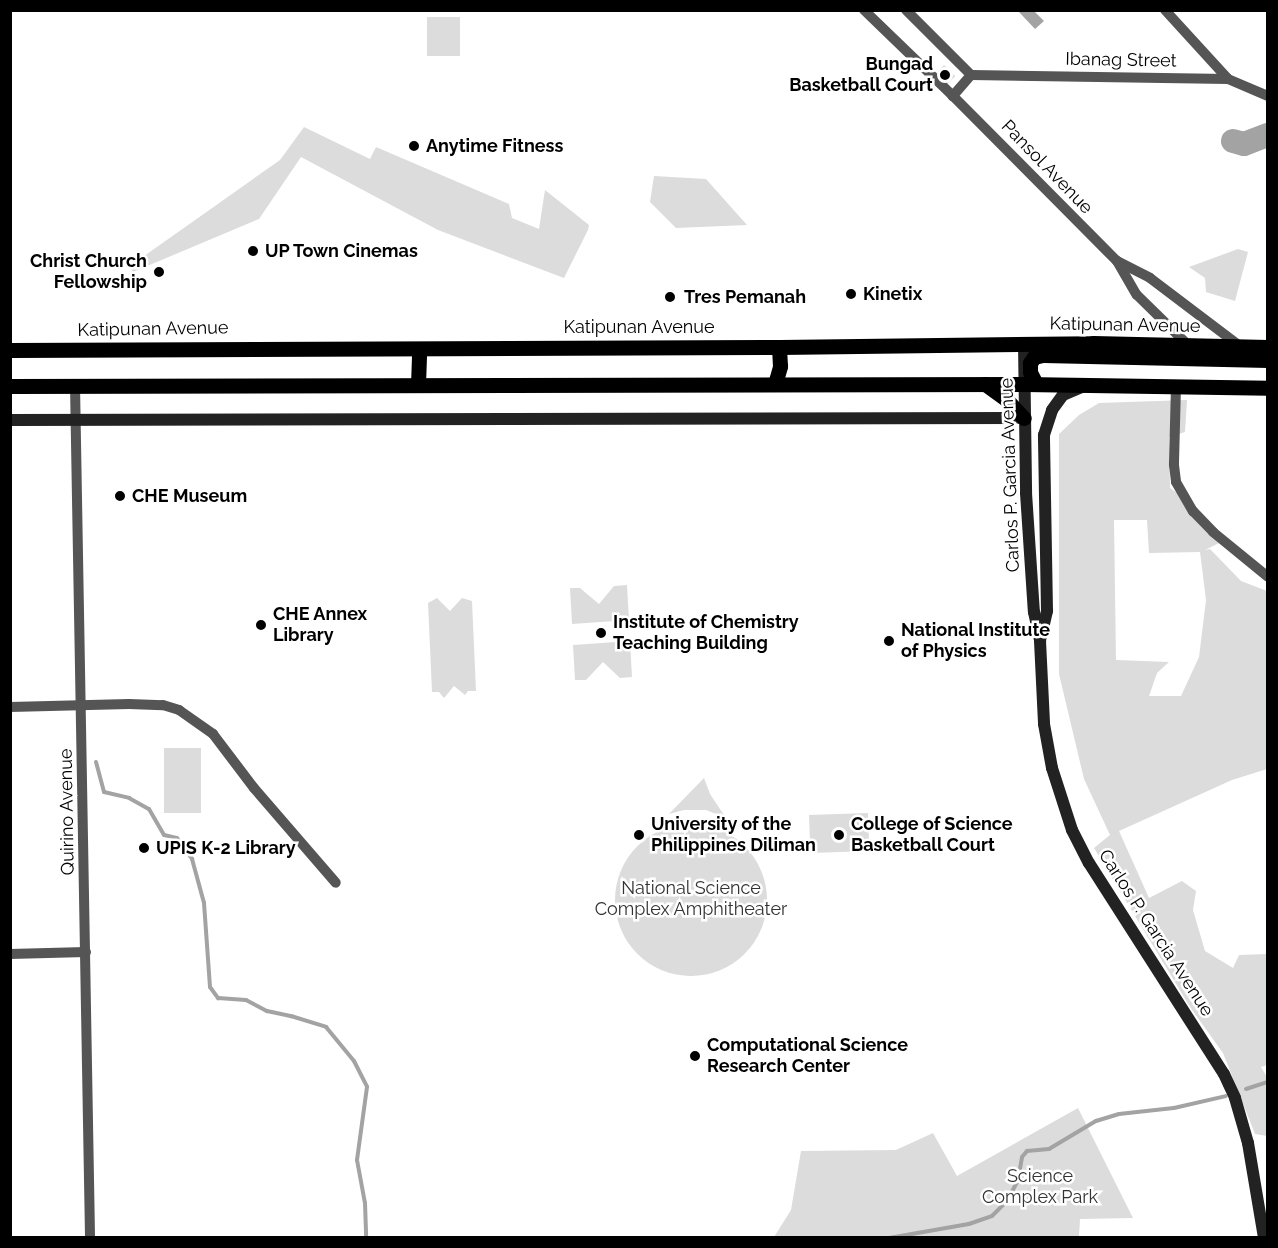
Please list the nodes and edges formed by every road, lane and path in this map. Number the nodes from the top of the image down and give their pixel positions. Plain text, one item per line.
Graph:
1 (864, 10) edge
2 (906, 10) edge
3 (1165, 10) edge
4 (971, 75) junction
5 (1228, 79) junction
6 (953, 96) junction
7 (1268, 96) edge
8 (1117, 261) junction
9 (1024, 343) junction
10 (1189, 346) junction
11 (1240, 346) junction
12 (779, 347) junction
13 (1268, 347) edge
14 (423, 348) junction
15 (10, 350) edge
16 (1268, 360) edge
17 (775, 384) junction
18 (985, 384) junction
19 (1030, 384) junction
20 (1087, 384) junction
21 (75, 385) junction
22 (422, 385) junction
23 (10, 386) edge
24 (1176, 386) junction
25 (1268, 388) edge
26 (1024, 418) junction
27 (10, 420) edge
28 (75, 420) junction
29 (1268, 577) edge
30 (1040, 641) junction
31 (81, 705) junction
32 (10, 707) edge
33 (336, 883) dead end
34 (86, 952) junction
35 (10, 954) edge
36 (1264, 1208) edge
37 (90, 1238) edge
38 (1264, 1238) edge

1 - 6 street, Pansol Avenue
2 - 4 street
3 - 5 street
4 - 5 street, Ibanag Street
4 - 6 street
5 - 7 street, Ibanag Street
6 - 8 street, Pansol Avenue
8 - 10 street, Pansol Avenue
8 - 11 street, Pansol Avenue
9 - 10 main road, Katipunan Avenue
9 - 12 main road, Katipunan Avenue
9 - 19 main road, Carlos P. Garcia Avenue
10 - 11 main road, Katipunan Avenue
11 - 13 main road, Katipunan Avenue
12 - 14 main road, Katipunan Avenue
12 - 17 main road
14 - 15 main road, Katipunan Avenue
14 - 22 main road
16 - 19 main road
17 - 18 main road
17 - 22 main road
18 - 19 main road
18 - 26 main road
19 - 20 main road
19 - 26 main road, Carlos P. Garcia Avenue
20 - 24 main road
20 - 30 main road, Carlos P. Garcia Avenue
21 - 22 main road
21 - 23 main road
21 - 28 street, Quirino Avenue
24 - 25 main road
24 - 29 street
26 - 28 main road
26 - 30 main road, Carlos P. Garcia Avenue
27 - 28 main road
28 - 31 street, Quirino Avenue
30 - 36 main road, Carlos P. Garcia Avenue
31 - 32 street
31 - 33 street
31 - 34 street, Quirino Avenue
34 - 35 street
34 - 37 street, Quirino Avenue
36 - 38 main road, Carlos P. Garcia Avenue

